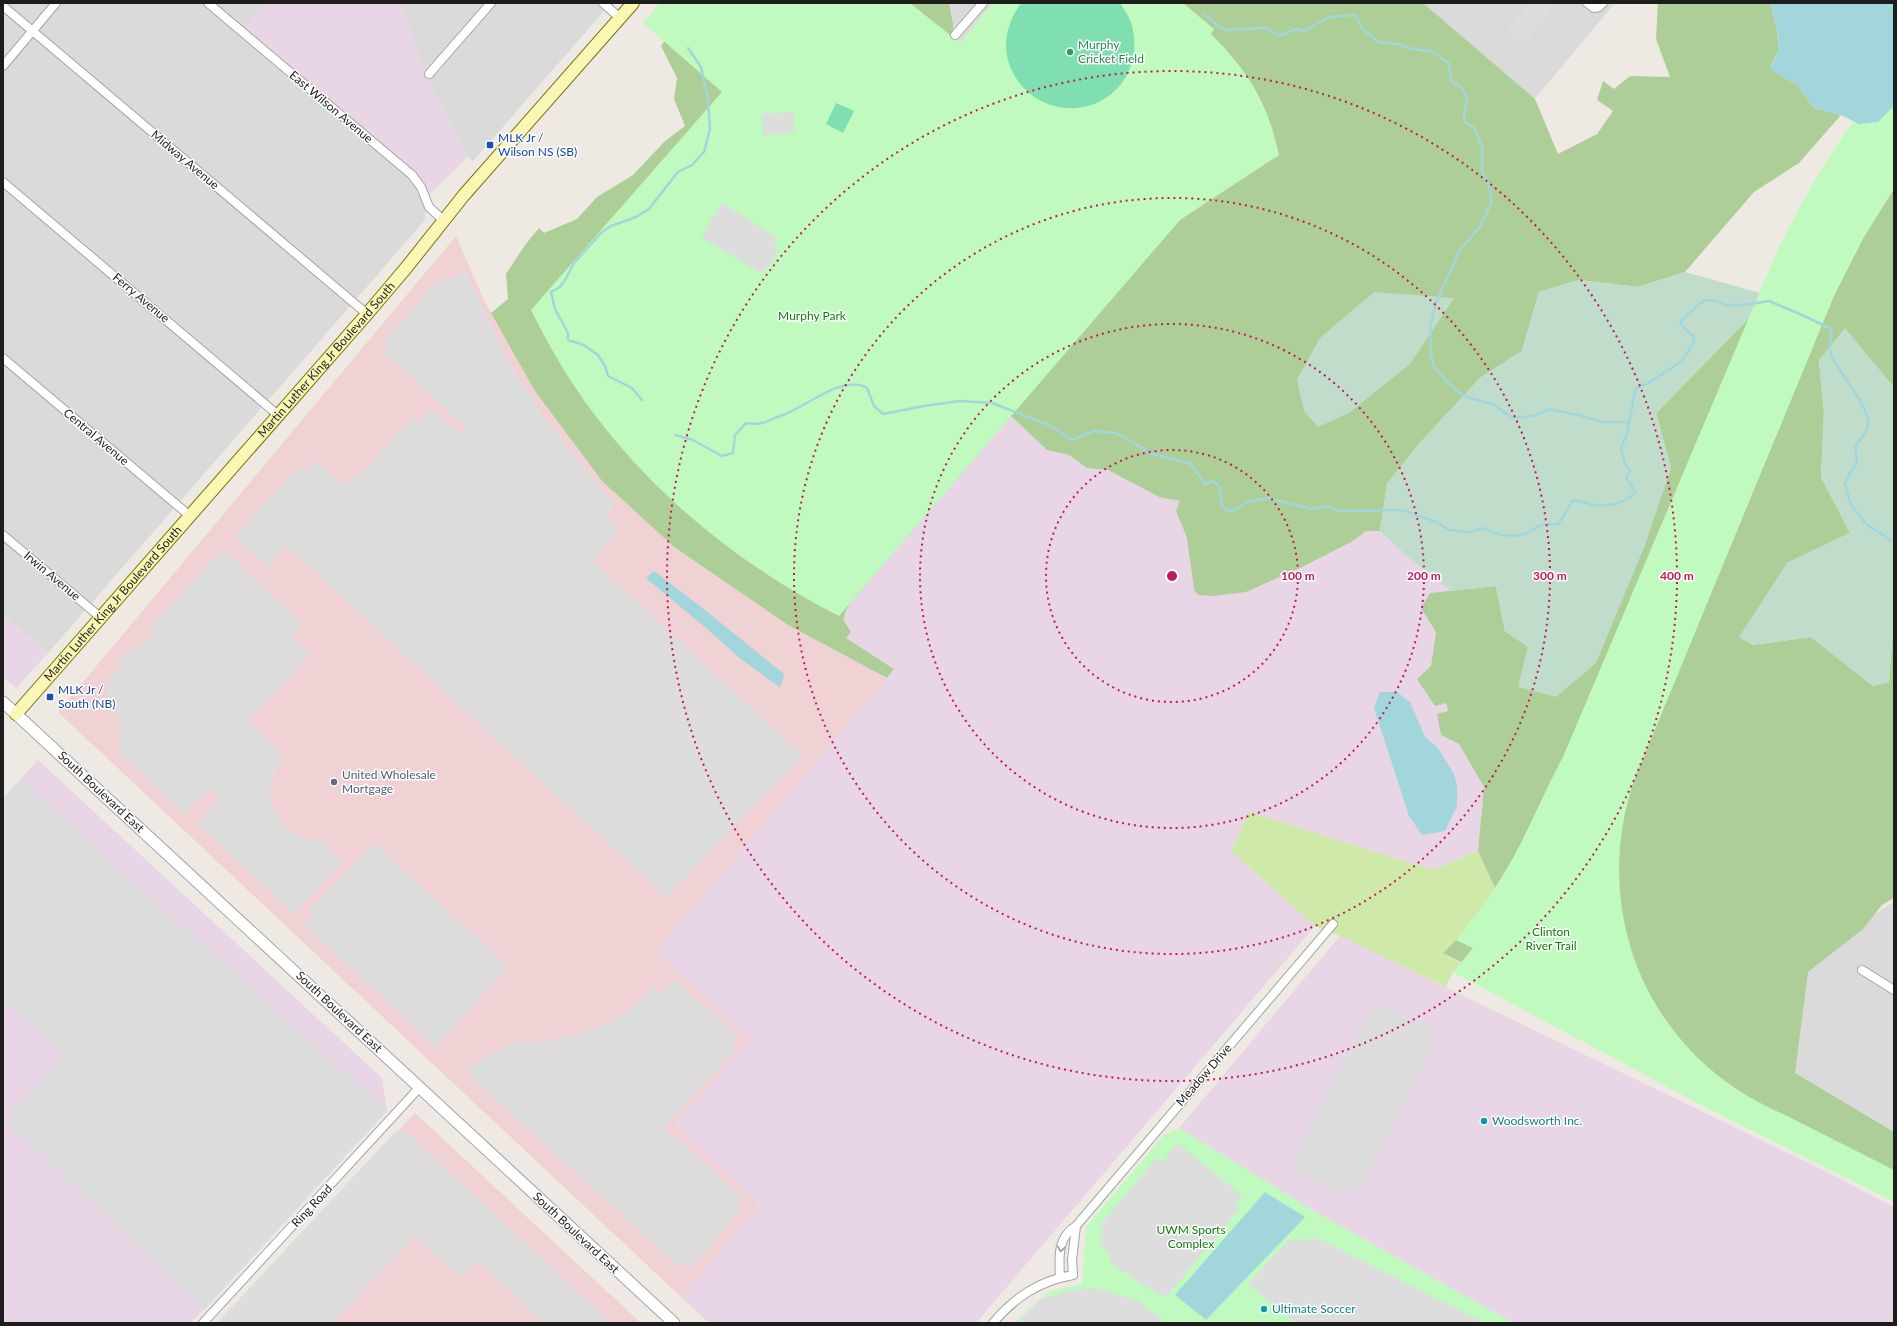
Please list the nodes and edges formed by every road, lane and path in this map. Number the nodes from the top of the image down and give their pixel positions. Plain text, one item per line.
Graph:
1 (56, 3) edge
2 (208, 3) edge
3 (491, 3) edge
4 (603, 3) edge
5 (633, 3) edge
6 (983, 3) edge
7 (1603, 3) edge
8 (1588, 4) edge
9 (3, 6) edge
10 (620, 18) junction
11 (32, 31) junction
12 (955, 35) dead end
13 (3, 66) edge
14 (429, 74) dead end
15 (3, 182) edge
16 (443, 220) junction
17 (367, 314) junction
18 (3, 358) edge
19 (278, 414) junction
20 (190, 516) junction
21 (3, 535) edge
22 (100, 617) junction
23 (3, 702) edge
24 (16, 714) junction
25 (1333, 924) dead end
26 (1862, 970) dead end
27 (1894, 990) edge
28 (420, 1088) junction
29 (1076, 1226) junction
30 (1060, 1278) junction
31 (203, 1323) edge
32 (674, 1323) edge
33 (993, 1323) edge

1 - 11 street
2 - 16 street, East Wilson Avenue
3 - 14 street
4 - 10 street
5 - 10 main road, Martin Luther King Jr Boulevard South
6 - 12 street
7 - 8 street
9 - 11 street, Midway Avenue
10 - 16 main road, Martin Luther King Jr Boulevard South
11 - 13 street
11 - 17 street, Midway Avenue
15 - 19 street, Ferry Avenue
16 - 17 main road, Martin Luther King Jr Boulevard South
17 - 19 main road, Martin Luther King Jr Boulevard South
18 - 20 street, Central Avenue
19 - 20 main road, Martin Luther King Jr Boulevard South
20 - 22 main road, Martin Luther King Jr Boulevard South
21 - 22 street, Irwin Avenue
22 - 24 main road, Martin Luther King Jr Boulevard South
23 - 24 street, South Boulevard East
24 - 28 street, South Boulevard East
25 - 29 street, Meadow Drive
26 - 27 street
28 - 31 street, Ring Road
28 - 32 street, South Boulevard East
29 -> 30 street, Meadow Drive
29 - 30 street
30 - 33 street

